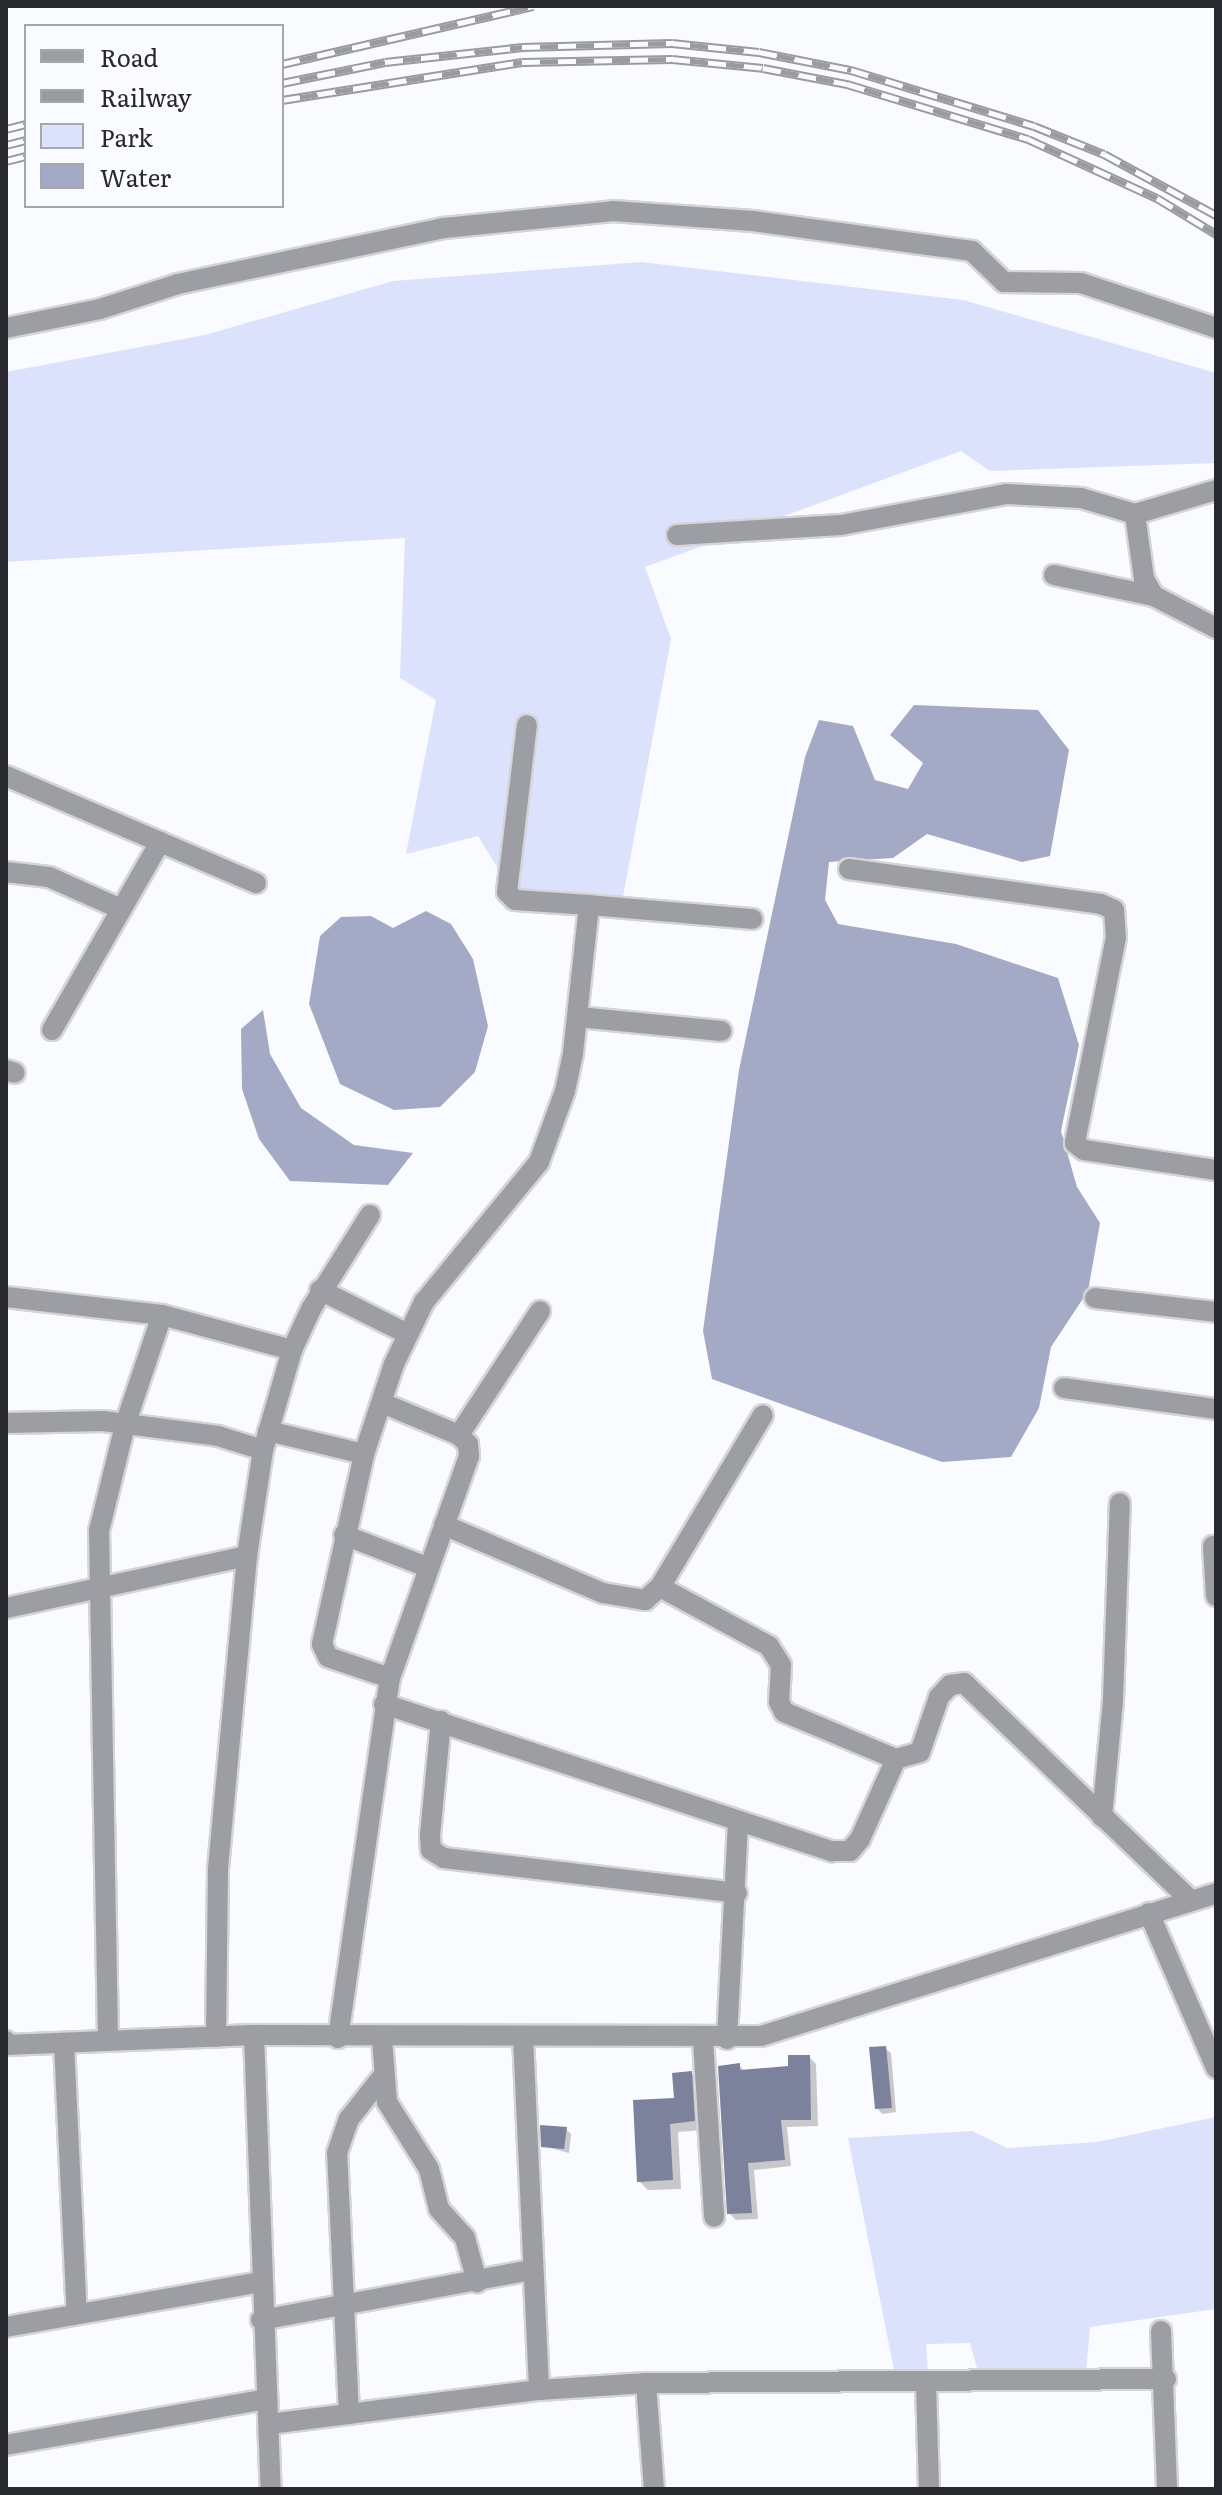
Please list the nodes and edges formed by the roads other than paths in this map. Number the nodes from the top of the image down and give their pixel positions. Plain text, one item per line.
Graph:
1 (6, 328) edge
2 (1216, 328) edge
3 (1216, 490) edge
4 (1135, 514) junction
5 (677, 535) dead end
6 (1054, 575) dead end
7 (1154, 596) junction
8 (1216, 628) edge
9 (527, 725) dead end
10 (6, 776) edge
11 (160, 842) junction
12 (849, 869) dead end
13 (6, 872) edge
14 (256, 883) dead end
15 (589, 905) junction
16 (121, 909) junction
17 (752, 919) dead end
18 (578, 1017) junction
19 (52, 1030) dead end
20 (721, 1031) dead end
21 (1216, 1170) edge
22 (370, 1215) dead end
23 (320, 1290) junction
24 (6, 1297) edge
25 (1095, 1298) dead end
26 (540, 1311) dead end
27 (1216, 1312) edge
28 (162, 1315) junction
29 (408, 1334) junction
30 (292, 1350) junction
31 (1064, 1388) dead end
32 (382, 1403) junction
33 (1216, 1409) edge
34 (763, 1415) dead end
35 (6, 1423) edge
36 (125, 1425) junction
37 (459, 1435) junction
38 (266, 1440) junction
39 (364, 1454) junction
40 (1120, 1503) dead end
41 (444, 1525) junction
42 (344, 1535) junction
43 (1213, 1546) dead end
44 (247, 1556) junction
45 (427, 1567) junction
46 (100, 1587) junction
47 (660, 1587) junction
48 (1216, 1596) edge
49 (6, 1608) edge
50 (390, 1678) junction
51 (384, 1704) junction
52 (441, 1721) junction
53 (896, 1759) junction
54 (1102, 1817) junction
55 (738, 1821) junction
56 (737, 1893) junction
57 (1216, 1893) edge
58 (1191, 1901) junction
59 (1149, 1913) junction
60 (254, 2035) junction
61 (523, 2036) junction
62 (216, 2037) junction
63 (338, 2038) junction
64 (108, 2039) junction
65 (382, 2039) junction
66 (727, 2039) junction
67 (703, 2040) junction
68 (6, 2041) edge
69 (64, 2043) junction
70 (1216, 2068) edge
71 (383, 2076) junction
72 (714, 2217) dead end
73 (530, 2270) junction
74 (260, 2282) junction
75 (477, 2282) junction
76 (342, 2309) junction
77 (77, 2314) junction
78 (261, 2320) junction
79 (6, 2327) edge
80 (1161, 2331) dead end
81 (1166, 2379) junction
82 (926, 2382) junction
83 (646, 2383) junction
84 (539, 2390) junction
85 (267, 2399) junction
86 (349, 2414) junction
87 (269, 2424) junction
88 (6, 2445) edge
89 (271, 2489) edge
90 (654, 2489) edge
91 (929, 2489) edge
92 (1167, 2489) edge

1 - 2 street
3 - 4 street
4 - 5 street
4 - 7 street
6 - 7 street
7 - 8 street
9 - 15 street
10 - 11 street
11 - 14 street
11 - 16 street
12 - 21 street
13 - 16 street
15 - 17 street
15 - 18 street
16 - 19 street
18 - 20 street
18 - 29 street
22 - 23 street
23 - 29 street
23 - 30 street
24 - 28 street
25 - 27 street
26 - 37 street
28 - 30 street
28 - 36 street
29 - 32 street
30 - 38 street
31 - 33 street
32 - 37 street
32 - 39 street
34 - 47 street
35 - 36 street
36 - 38 street
36 - 46 street
37 - 41 street
38 - 39 street
38 - 44 street
39 - 42 street
40 - 54 street
41 - 45 street
41 - 47 street
42 - 45 street
42 - 50 street
43 - 48 street
44 - 46 street
44 - 62 street
45 - 50 street
46 - 49 street
46 - 64 street
47 - 53 street
50 - 51 street
51 - 52 street
51 - 63 street
52 - 55 street
52 - 56 street
53 - 54 street
53 - 55 street
54 - 58 street
55 - 56 street
56 - 66 street
57 - 58 street
58 - 59 street
59 - 66 street
59 - 70 street
60 - 62 street
60 - 63 street
60 - 74 street
61 - 65 street
61 - 67 street
61 - 73 street
62 - 64 street
63 - 65 street
64 - 69 street
65 - 71 street
66 - 67 street
67 - 72 street
68 - 69 street
69 - 77 street
71 - 75 street
71 - 76 street
73 - 75 street
73 - 84 street
74 - 77 street
74 - 78 street
75 - 76 street
76 - 78 street
76 - 86 street
77 - 79 street
78 - 85 street
80 - 81 street
81 - 82 street
81 - 92 street
82 - 83 street
82 - 91 street
83 - 84 street
83 - 90 street
84 - 86 street
85 - 87 street
85 - 88 street
86 - 87 street
87 - 89 street

